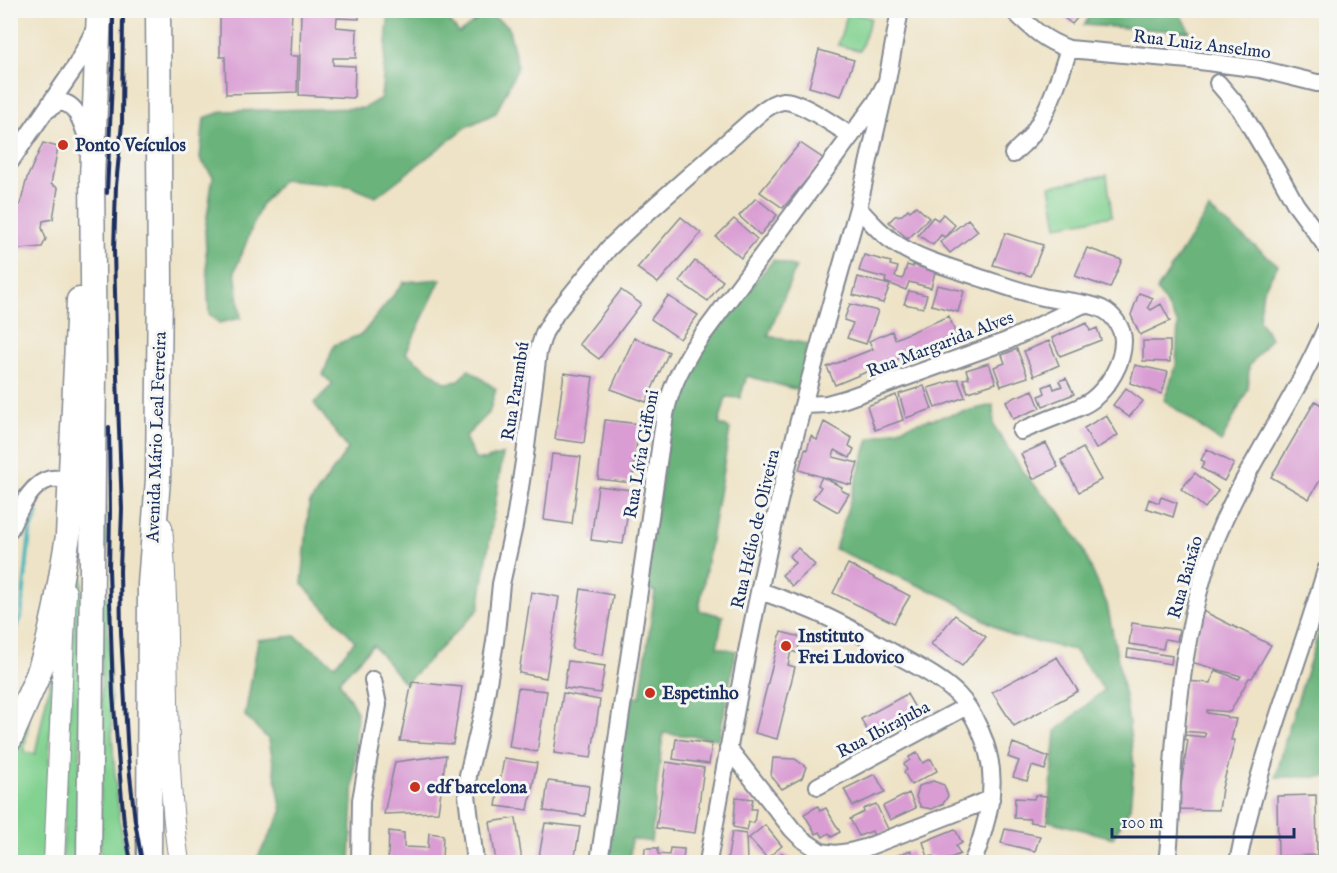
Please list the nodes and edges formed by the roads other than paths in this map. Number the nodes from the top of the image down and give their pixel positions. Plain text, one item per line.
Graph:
1 (158, 10) edge
2 (900, 10) edge
3 (1013, 10) edge
4 (99, 15) edge
5 (1069, 49) junction
6 (887, 81) junction
7 (1218, 83) dead end
8 (1326, 83) edge
9 (46, 111) junction
10 (851, 136) junction
11 (1013, 154) dead end
12 (10, 162) edge
13 (93, 167) junction
14 (858, 208) junction
15 (1326, 246) edge
16 (1085, 304) junction
17 (1326, 328) edge
18 (804, 405) junction
19 (1021, 431) dead end
20 (158, 479) junction
21 (69, 481) junction
22 (10, 529) edge
23 (68, 536) junction
24 (1326, 570) edge
25 (760, 591) junction
26 (373, 680) dead end
27 (27, 701) junction
28 (967, 706) junction
29 (10, 728) edge
30 (10, 739) edge
31 (728, 748) junction
32 (818, 786) dead end
33 (991, 799) junction
34 (54, 862) edge
35 (88, 862) edge
36 (149, 862) edge
37 (179, 862) edge
38 (360, 862) edge
39 (475, 862) edge
40 (599, 862) edge
41 (708, 862) edge
42 (972, 862) edge
43 (1167, 862) edge
44 (1238, 862) edge

1 - 20 highway, Avenida Mário Leal Ferreira
2 - 6 street, Rua Hélio de Oliveira
3 - 5 street, Rua Luiz Anselmo
4 - 9 street
4 - 13 highway
5 - 8 street, Rua Luiz Anselmo
5 - 11 street
6 - 10 street, Rua Lívia Giffoni
6 - 14 street, Rua Hélio de Oliveira
7 - 15 street
9 - 12 street
9 - 13 street
10 - 39 street, Rua Parambú
10 - 40 street, Rua Lívia Giffoni
13 - 21 highway
13 - 35 highway
14 - 16 street
14 - 18 street, Rua Hélio de Oliveira
16 - 18 street, Rua Margarida Alves
16 - 19 street
17 - 43 street, Rua Baixão
18 - 25 street, Rua Hélio de Oliveira
20 - 36 highway, Avenida Mário Leal Ferreira
20 - 37 main road
21 - 22 street
21 - 23 highway
23 - 27 highway
23 - 34 main road
24 - 44 street
25 - 28 street
25 - 31 street, Rua Hélio de Oliveira
26 - 38 street
27 - 29 highway
27 - 30 highway
28 - 32 street, Rua Ibirajuba
28 - 33 street
31 - 33 street
31 - 41 street, Rua Hélio de Oliveira
33 - 42 street

